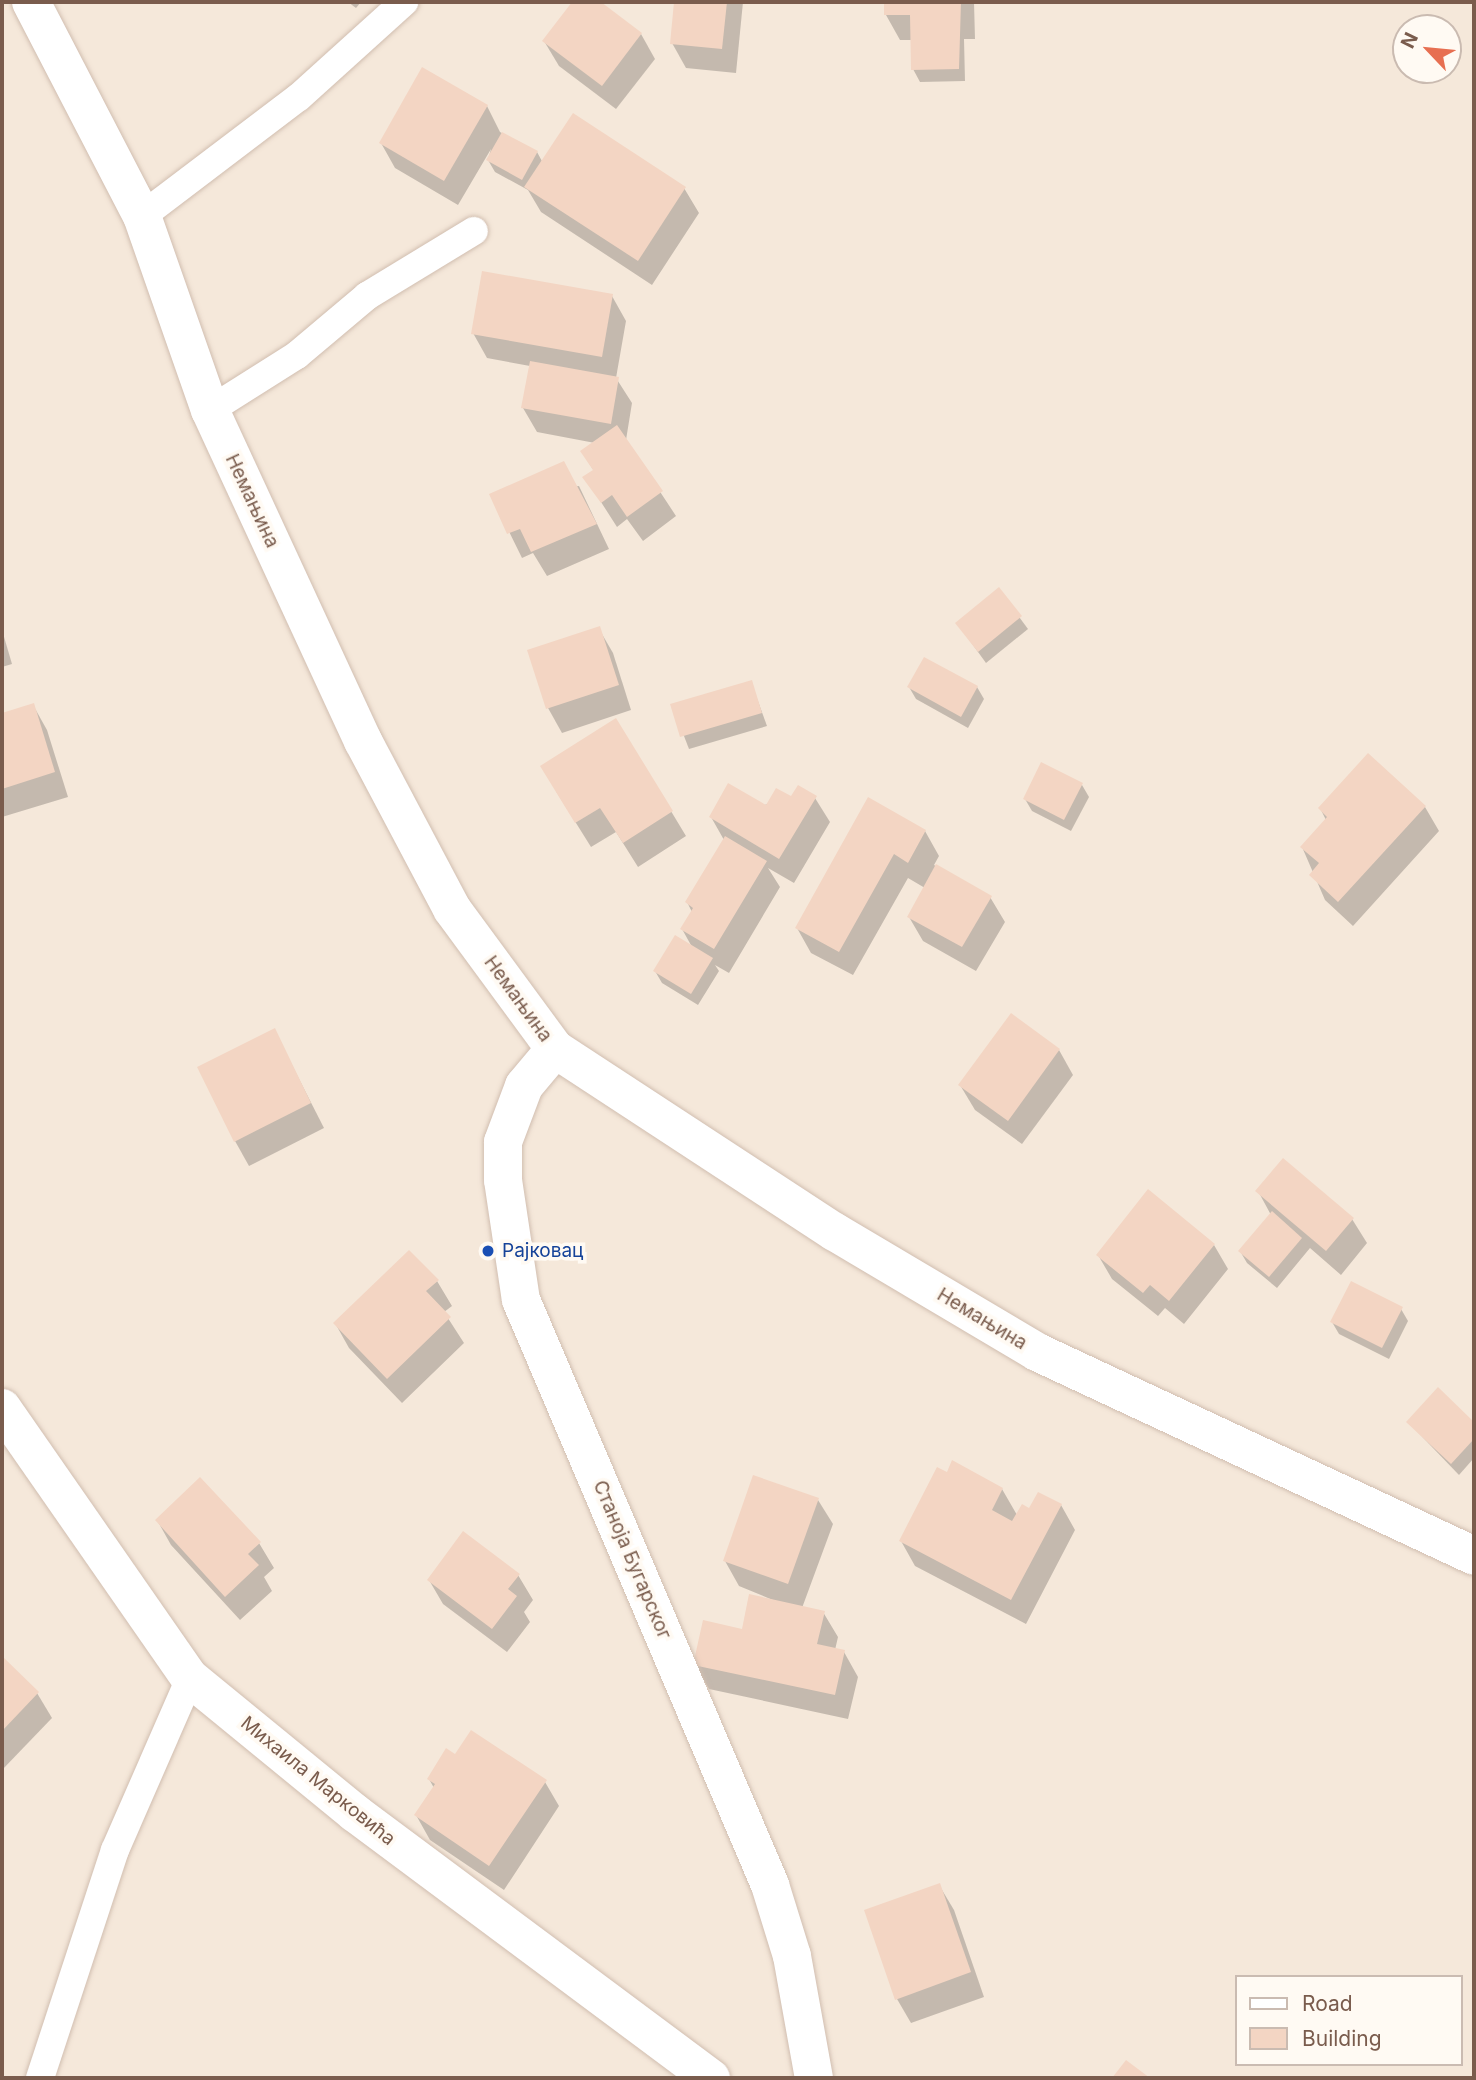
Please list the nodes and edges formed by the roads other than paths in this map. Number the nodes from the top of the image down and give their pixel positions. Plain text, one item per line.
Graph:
1 (31, 2) edge
2 (404, 2) edge
3 (142, 216) junction
4 (474, 231) dead end
5 (210, 410) junction
6 (555, 1049) junction
7 (2, 1408) edge
8 (1474, 1556) edge
9 (190, 1678) junction
10 (40, 2078) edge
11 (711, 2078) edge
12 (814, 2078) edge

1 - 3 street, Немањина
2 - 3 lane
3 - 5 street, Немањина
4 - 5 lane
5 - 6 street, Немањина
6 - 8 street, Немањина
6 - 12 street, Станоја Бугарског
7 - 9 street, Михаила Марковића
9 - 10 lane
9 - 11 street, Михаила Марковића

